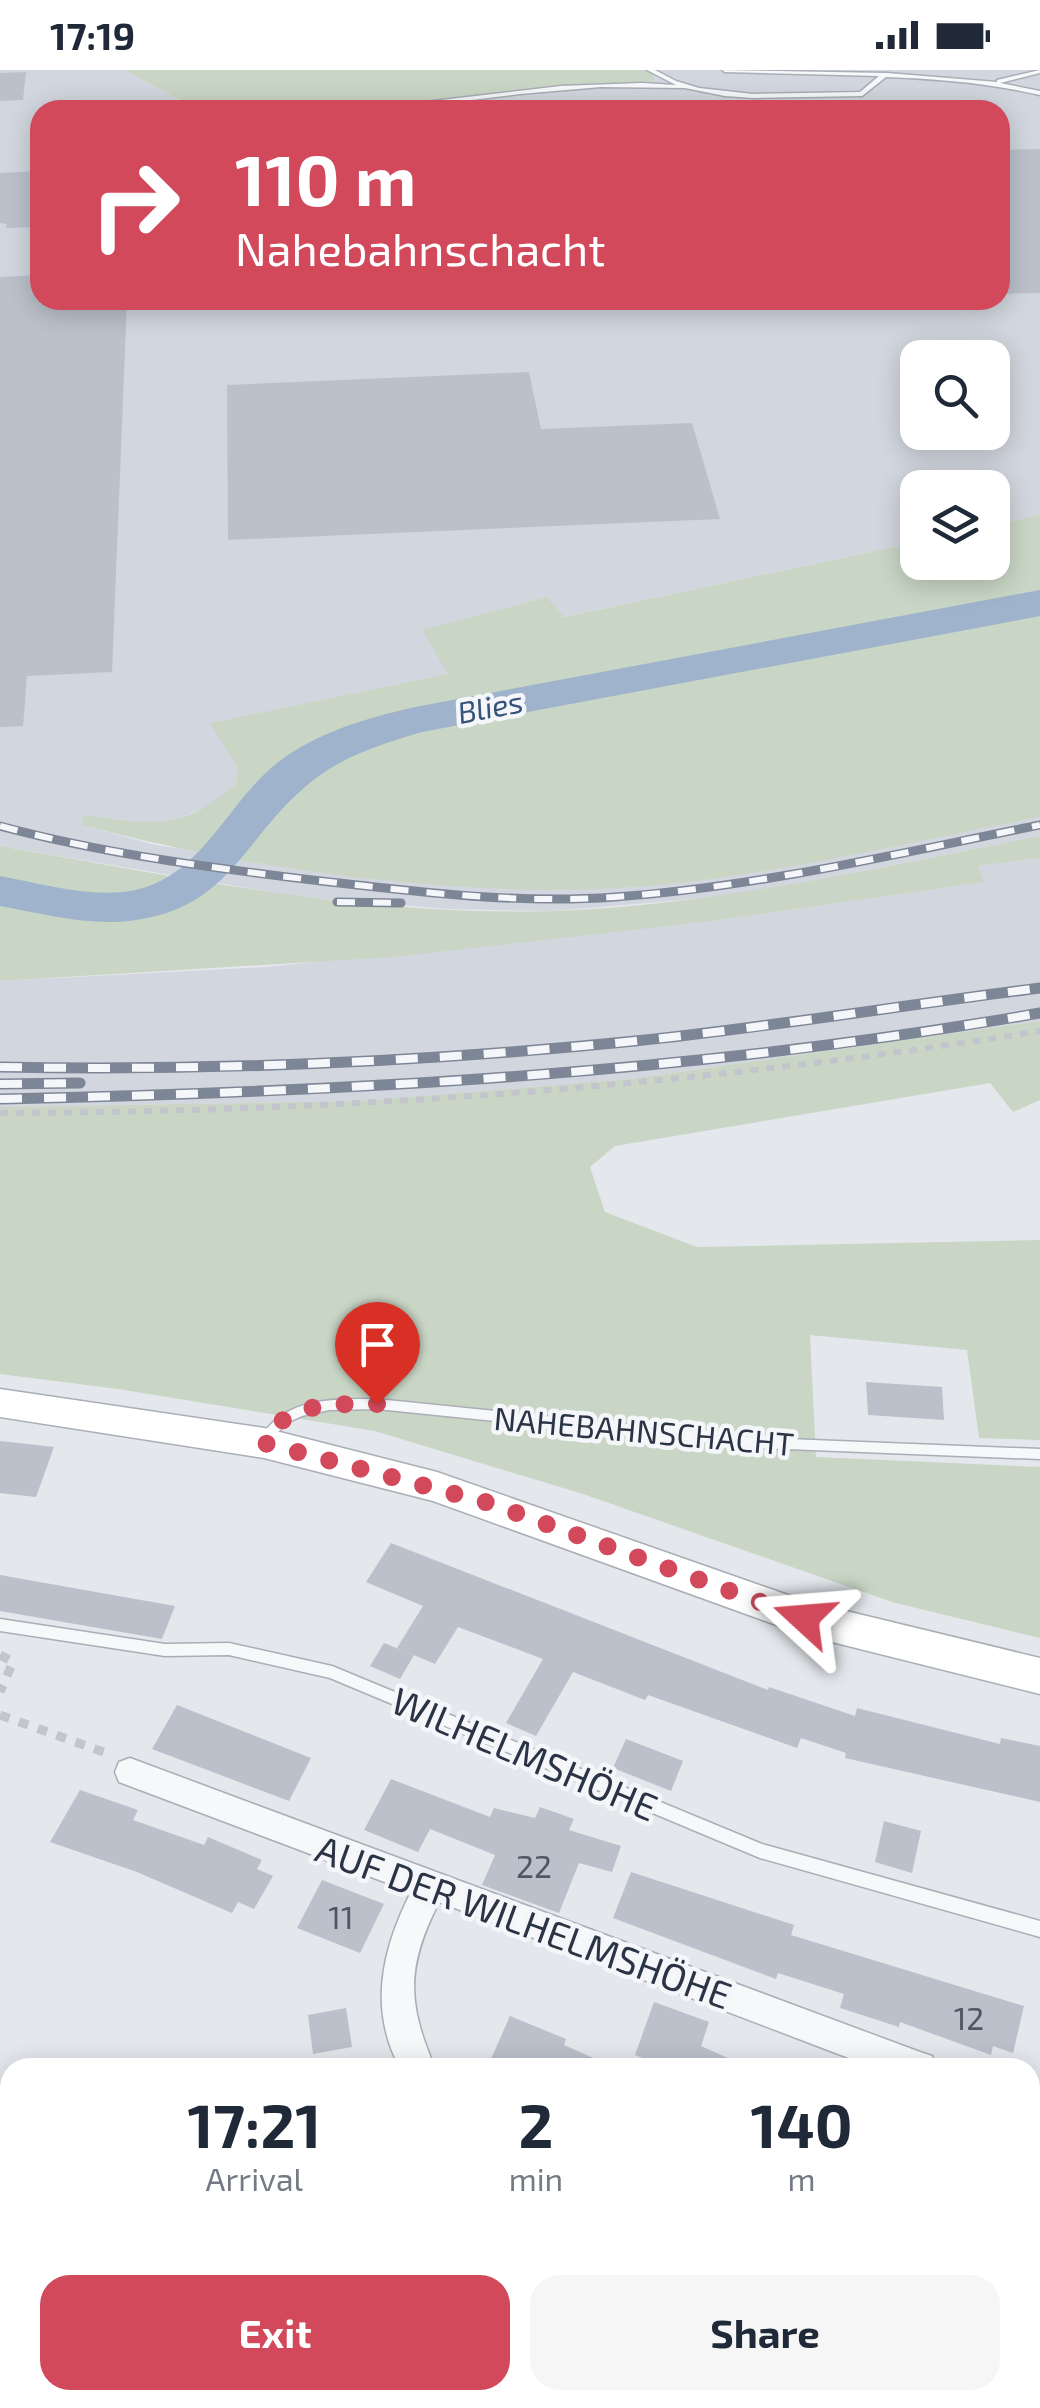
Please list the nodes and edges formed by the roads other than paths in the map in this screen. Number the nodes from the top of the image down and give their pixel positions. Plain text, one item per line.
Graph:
1 (650, 70) edge
2 (726, 70) edge
3 (1040, 71) edge
4 (884, 75) junction
5 (999, 81) junction
6 (682, 86) junction
7 (1040, 93) edge
8 (461, 100) edge
9 (0, 1403) edge
10 (264, 1443) junction
11 (1040, 1454) edge
12 (0, 1626) edge
13 (1040, 1676) edge
14 (130, 1772) road end
15 (430, 1887) junction
16 (1040, 1929) edge
17 (414, 2058) edge
18 (893, 2058) edge

1 - 6 lane
2 - 4 lane
3 - 5 lane
4 - 5 lane
4 - 6 lane
5 - 7 lane
6 - 8 lane
9 - 10 main road
10 - 11 lane, NAHEBAHNSCHACHT
10 - 13 main road
12 - 16 lane, WILHELMSHÖHE
14 - 15 street, AUF DER WILHELMSHÖHE
15 - 17 street
15 - 18 street, AUF DER WILHELMSHÖHE

